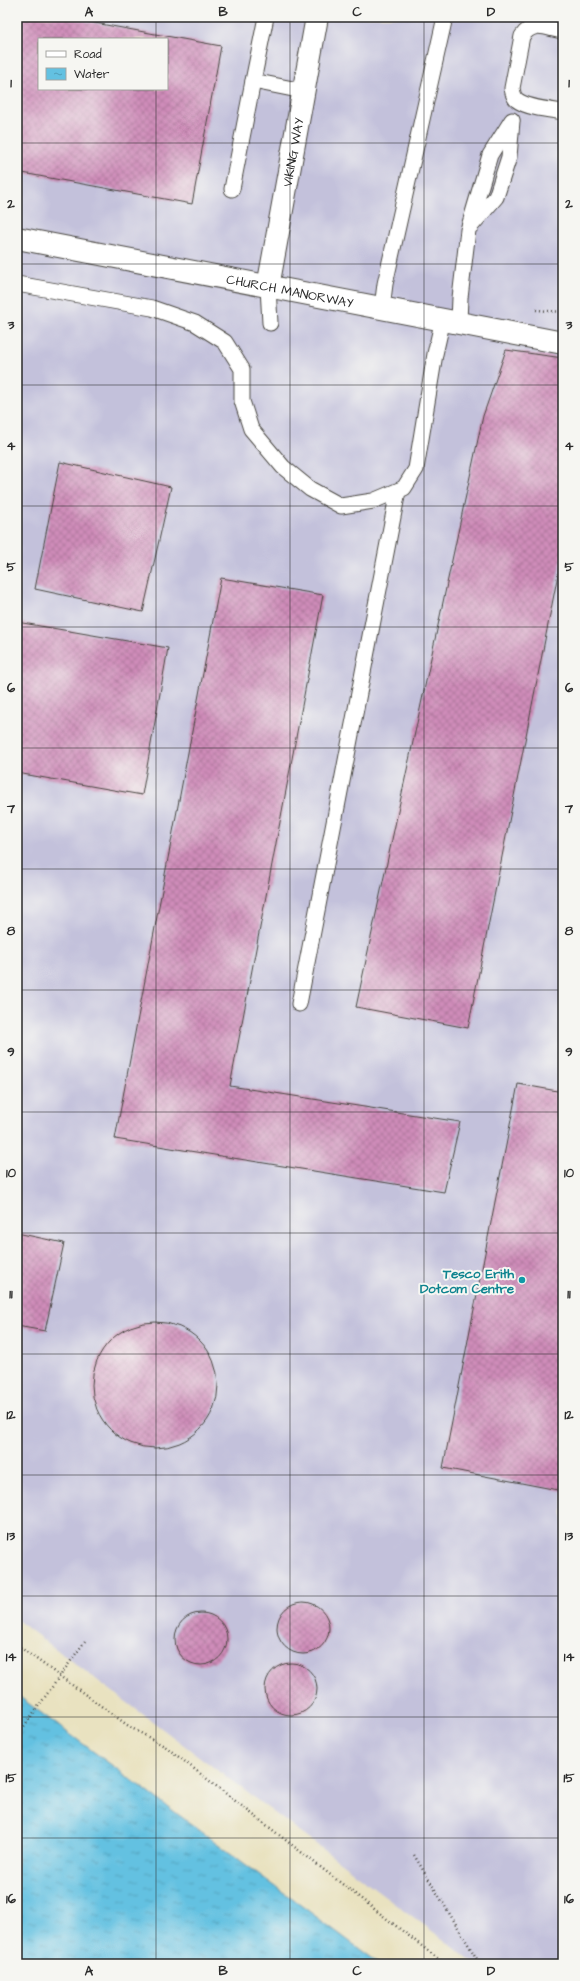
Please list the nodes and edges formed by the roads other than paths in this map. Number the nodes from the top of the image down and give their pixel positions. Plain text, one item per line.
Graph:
1 (266, 17) edge
2 (317, 17) edge
3 (445, 17) edge
4 (563, 31) edge
5 (253, 81) junction
6 (303, 91) junction
7 (518, 101) junction
8 (563, 112) edge
9 (232, 189) dead end
10 (17, 238) edge
11 (17, 284) edge
12 (268, 287) junction
13 (382, 308) junction
14 (451, 320) junction
15 (270, 323) dead end
16 (563, 342) edge
17 (398, 491) junction
18 (298, 1004) dead end

1 - 5 lane
2 - 6 street, VIKING WAY
3 - 13 lane
4 - 7 lane
5 - 6 lane
5 - 9 lane
6 - 12 street, VIKING WAY
7 - 8 lane
7 - 14 lane
10 - 12 street, CHURCH MANORWAY
11 - 17 lane
12 - 13 street, CHURCH MANORWAY
12 - 15 lane
13 - 14 street, CHURCH MANORWAY
14 - 16 street, CHURCH MANORWAY
14 - 17 lane
17 - 18 lane

